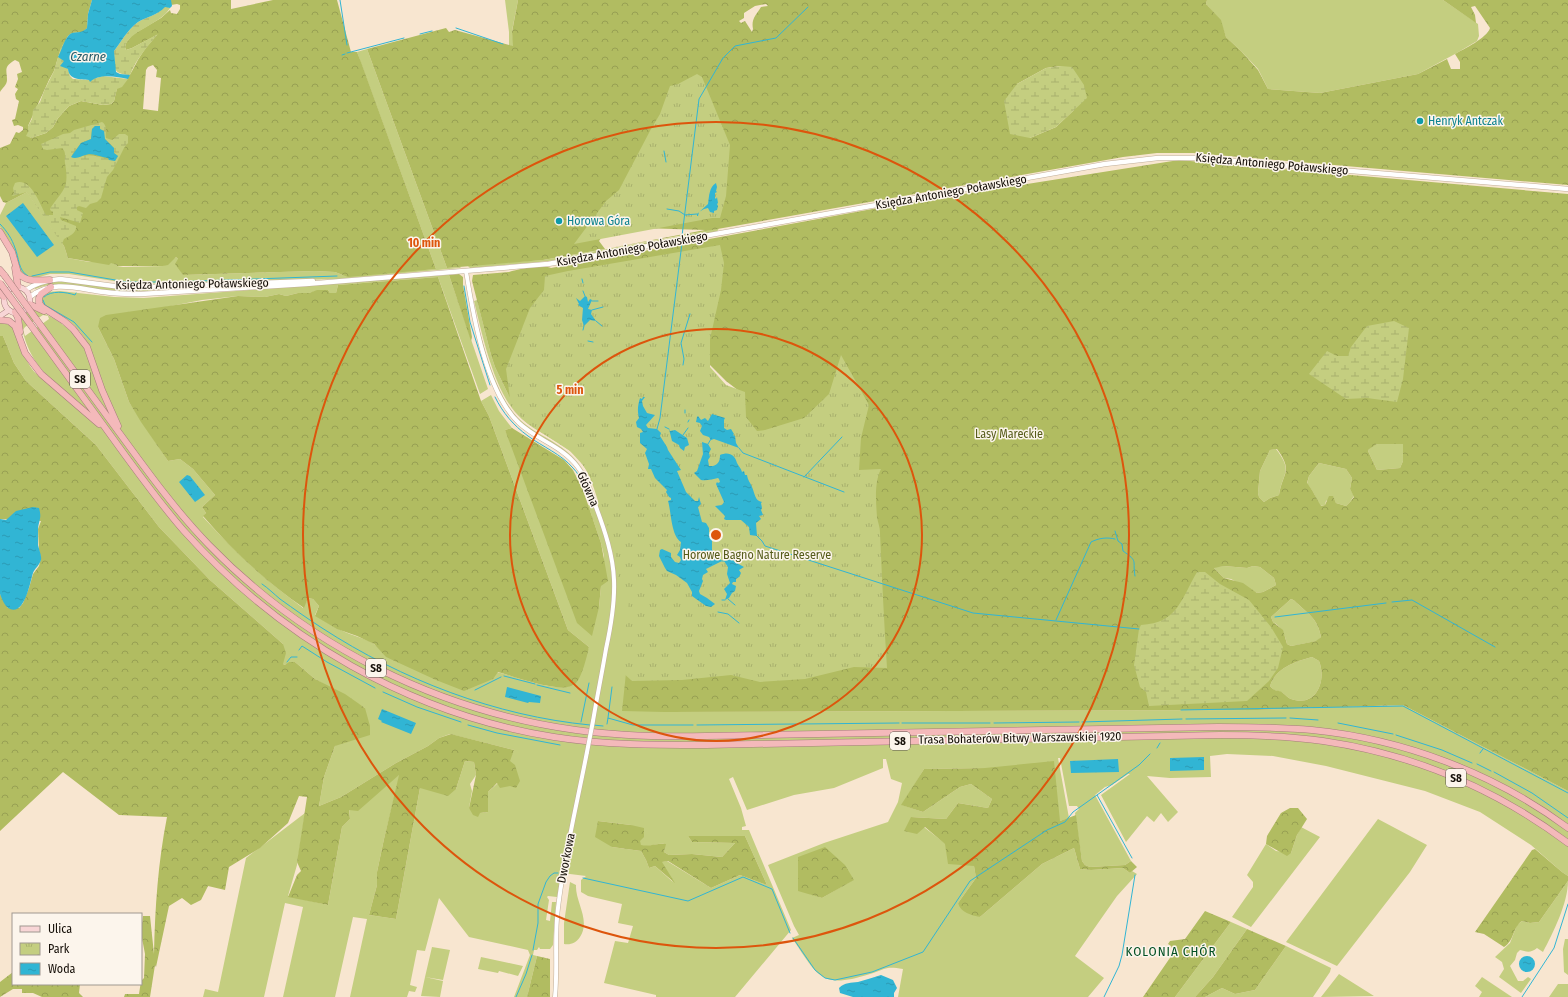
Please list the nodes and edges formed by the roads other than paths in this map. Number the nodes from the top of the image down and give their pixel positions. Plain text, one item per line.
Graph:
1 (1568, 189) edge
2 (0, 232) edge
3 (14, 260) junction
4 (0, 270) edge
5 (466, 271) junction
6 (50, 280) junction
7 (336, 281) junction
8 (0, 283) edge
9 (18, 286) junction
10 (51, 287) junction
11 (26, 290) junction
12 (30, 297) junction
13 (3, 298) edge
14 (29, 304) junction
15 (0, 308) edge
16 (12, 311) junction
17 (53, 314) junction
18 (0, 316) edge
19 (0, 320) edge
20 (21, 341) junction
21 (109, 433) junction
22 (123, 439) junction
23 (593, 721) joint
24 (1568, 828) edge
25 (1568, 843) edge
26 (555, 997) edge

1 - 5 main road, Księdza Antoniego Poławskiego
2 - 3 highway
3 - 6 highway
3 - 9 highway
4 - 22 highway, S8, bridge
5 - 7 main road, Księdza Antoniego Poławskiego
5 - 23 street, Główna
6 - 7 main road, Księdza Antoniego Poławskiego
6 - 11 main road, Księdza Antoniego Poławskiego
7 - 10 main road, Księdza Antoniego Poławskiego
8 - 21 highway, S8, bridge
9 - 11 main road
9 - 13 main road
10 - 12 main road, Księdza Antoniego Poławskiego
10 - 17 highway
11 - 12 main road
12 - 14 main road
13 - 15 main road
13 - 16 main road
14 - 16 main road
14 - 17 highway
16 - 18 main road
16 - 20 highway
17 - 22 highway
19 - 20 highway
20 - 21 highway
21 - 25 highway, Trasa Bohaterów Bitwy Warszawskiej 1920 / S8
22 - 24 highway, Trasa Bohaterów Bitwy Warszawskiej 1920 / S8
23 - 26 street, Dworkowa, bridge

